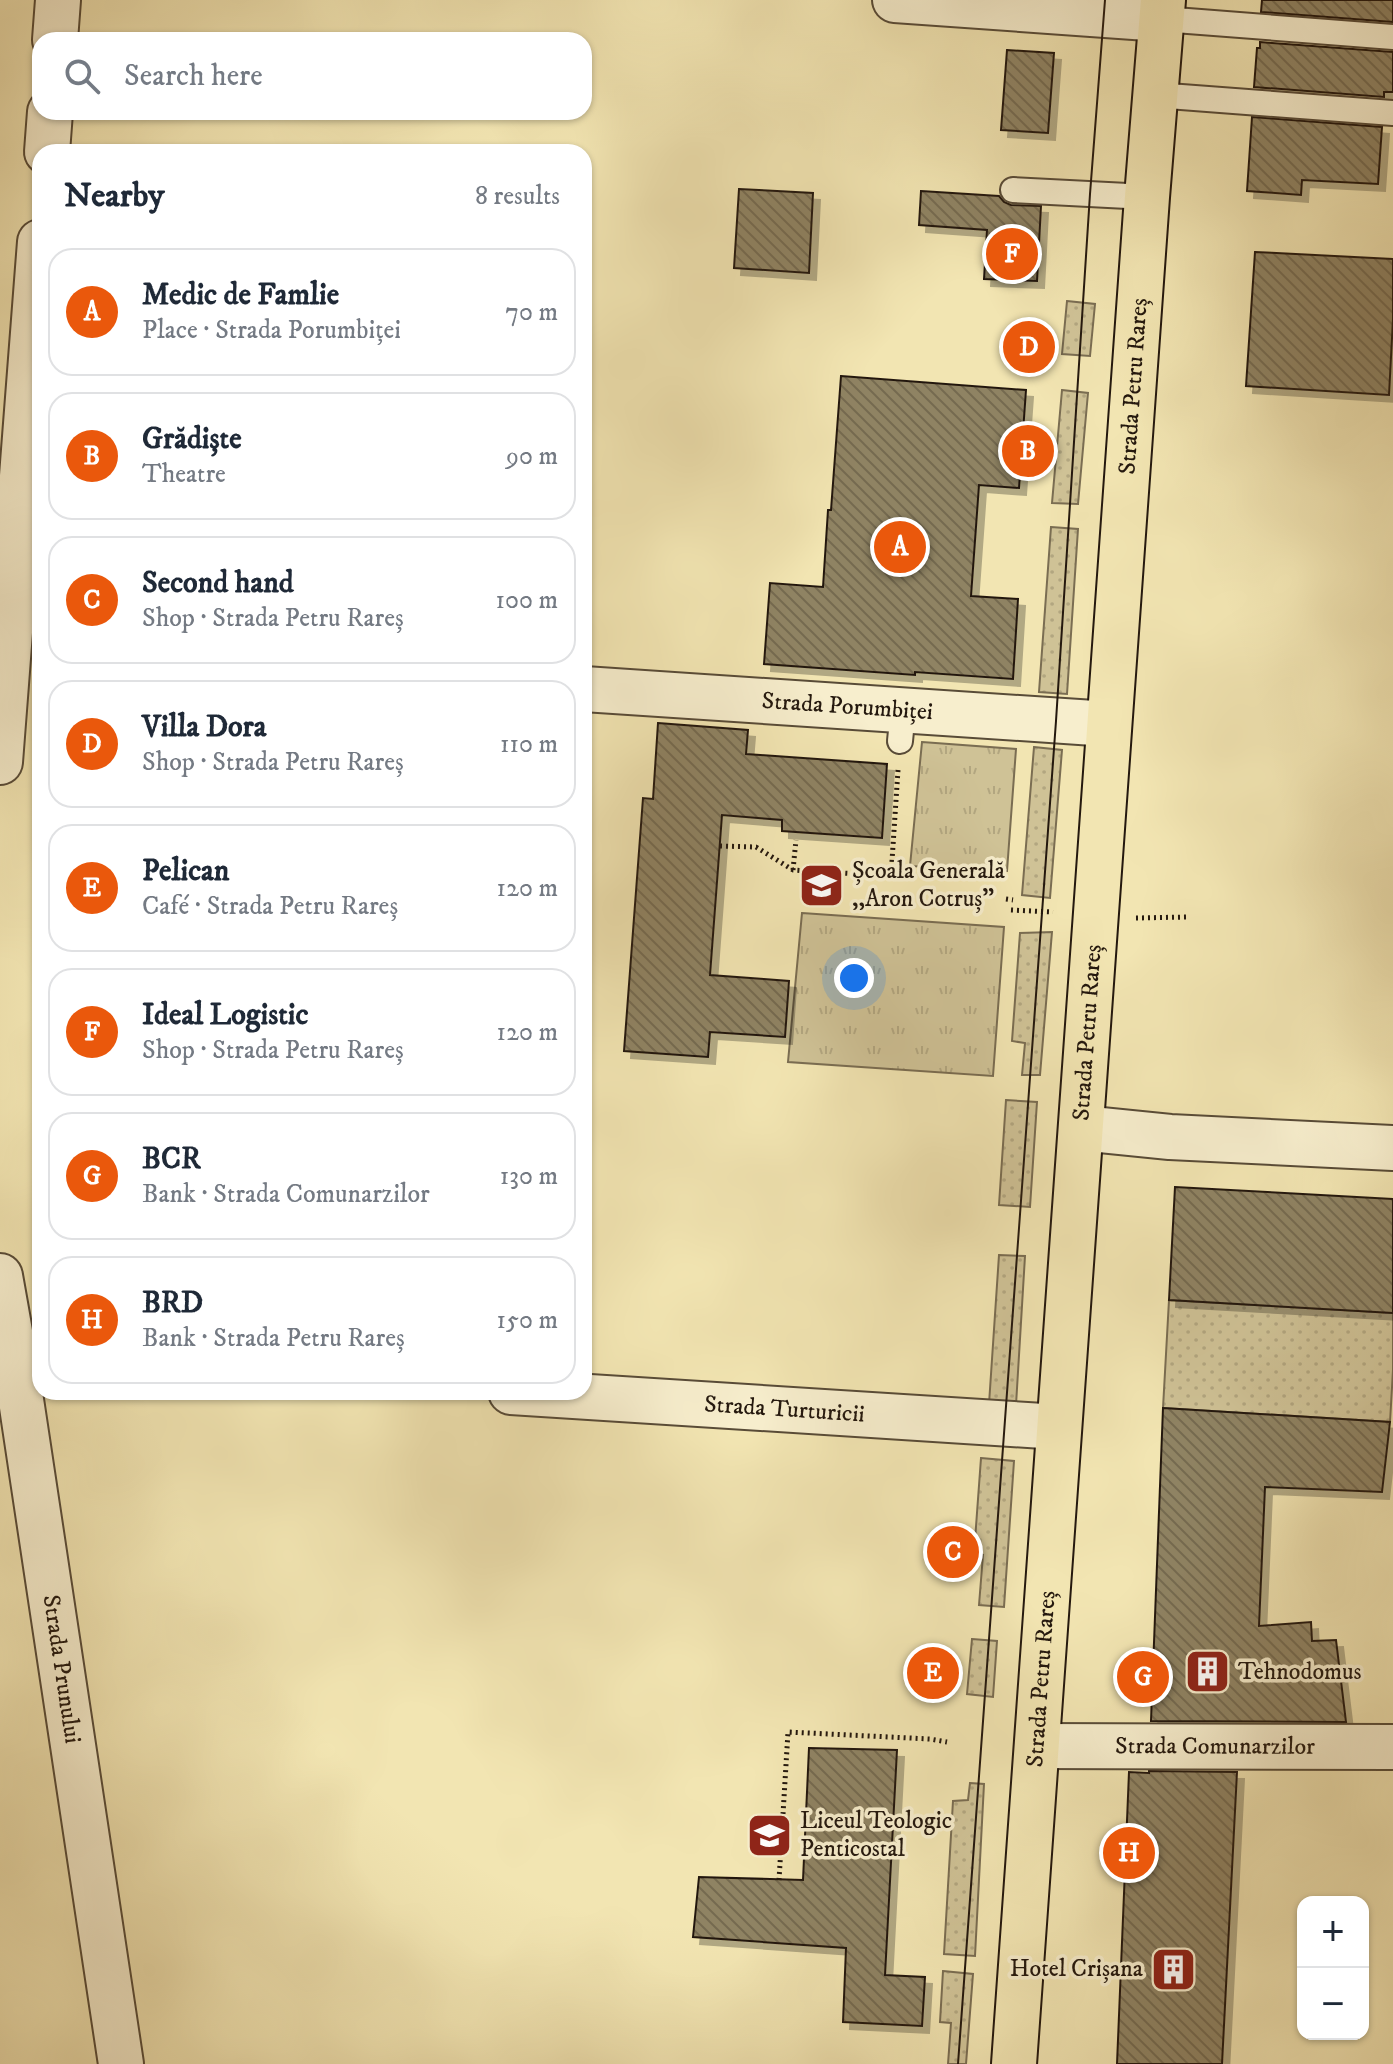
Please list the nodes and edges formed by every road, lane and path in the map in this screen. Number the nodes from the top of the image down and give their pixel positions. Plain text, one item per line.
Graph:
1 (58, 0) edge
2 (895, 0) edge
3 (1163, 10) edge
4 (56, 32) edge
5 (1393, 37) edge
6 (1155, 95) junction
7 (1393, 113) edge
8 (49, 120) edge
9 (48, 144) edge
10 (1013, 190) dead end
11 (1147, 197) junction
12 (32, 379) edge
13 (16, 653) edge
14 (592, 690) edge
15 (1109, 724) junction
16 (902, 725) junction
17 (0, 762) edge
18 (796, 840) dead end
19 (720, 846) dead end
20 (793, 870) junction
21 (1011, 910) dead end
22 (1062, 913) dead end
23 (1187, 917) dead end
24 (1132, 918) dead end
25 (1081, 1128) junction
26 (1393, 1148) edge
27 (0, 1276) edge
28 (18, 1361) edge
29 (592, 1397) edge
30 (1059, 1427) junction
31 (947, 1742) dead end
32 (1037, 1746) junction
33 (1393, 1747) edge
34 (779, 1880) dead end
35 (121, 2064) edge
36 (1014, 2064) edge

1 - 4 street
2 - 3 street
3 - 5 lane
3 - 6 main road, Strada Petru Rareș
6 - 7 lane
6 - 11 main road, Strada Petru Rareș
8 - 9 street
10 - 11 lane
11 - 15 main road, Strada Petru Rareș
12 - 13 street
13 - 17 street
14 - 16 street, Strada Porumbiței
15 - 16 street, Strada Porumbiței
15 - 25 main road, Strada Petru Rareș
16 - 20 path
18 - 20 path
19 - 20 path
21 - 22 path
23 - 24 path
25 - 26 street
25 - 30 main road, Strada Petru Rareș
27 - 28 street, Strada Prunului
28 - 35 street, Strada Prunului
29 - 30 street, Strada Turturicii
30 - 32 main road, Strada Petru Rareș
31 - 34 path
32 - 33 street, Strada Comunarzilor
32 - 36 main road, Strada Petru Rareș

